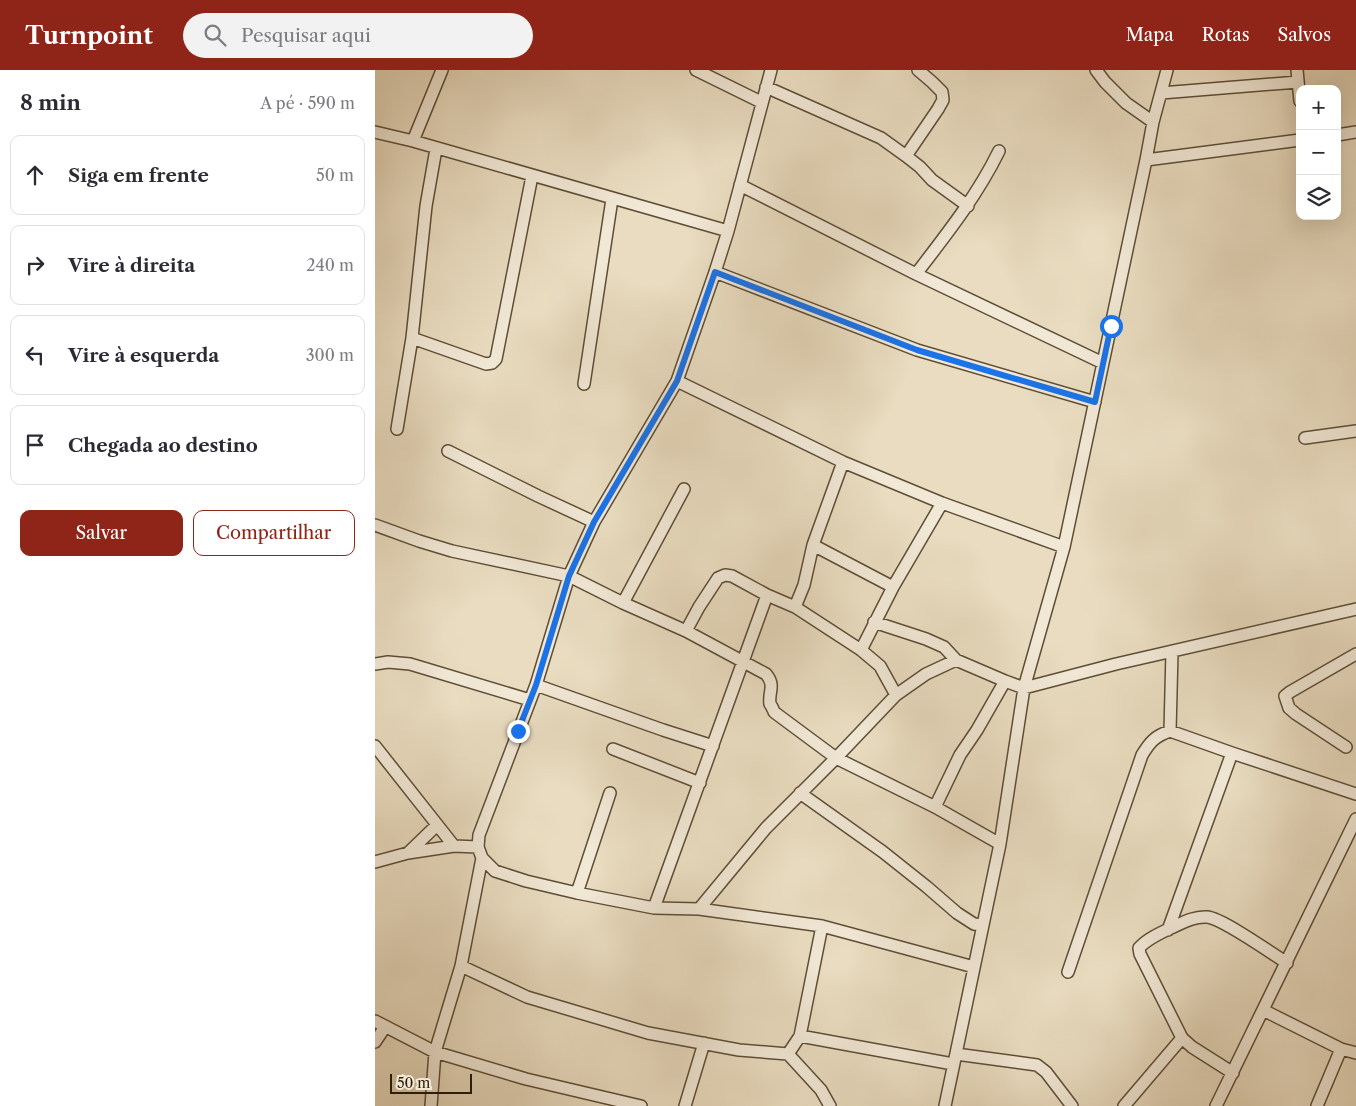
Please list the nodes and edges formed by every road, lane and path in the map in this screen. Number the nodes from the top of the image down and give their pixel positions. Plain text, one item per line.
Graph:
1 (442, 70) edge
2 (696, 70) edge
3 (771, 70) edge
4 (918, 70) edge
5 (1097, 70) edge
6 (1167, 70) edge
7 (1297, 70) edge
8 (1298, 82) junction
9 (1298, 85) edge
10 (765, 87) junction
11 (1161, 93) junction
12 (761, 102) junction
13 (1153, 122) junction
14 (375, 132) edge
15 (1356, 132) edge
16 (1341, 134) edge
17 (1296, 141) edge
18 (413, 142) junction
19 (436, 149) junction
20 (999, 151) dead end
21 (906, 156) junction
22 (1146, 160) junction
23 (533, 176) junction
24 (740, 185) junction
25 (611, 199) junction
26 (967, 206) junction
27 (728, 231) junction
28 (715, 272) junction
29 (916, 274) junction
30 (412, 338) junction
31 (1103, 363) junction
32 (677, 381) junction
33 (584, 384) dead end
34 (1095, 402) junction
35 (397, 429) dead end
36 (1356, 432) edge
37 (1305, 438) dead end
38 (448, 451) dead end
39 (843, 462) junction
40 (684, 489) dead end
41 (942, 503) junction
42 (594, 522) junction
43 (375, 525) edge
44 (813, 546) junction
45 (1064, 547) junction
46 (569, 576) junction
47 (893, 587) junction
48 (767, 595) junction
49 (623, 603) junction
50 (795, 607) junction
51 (1356, 608) edge
52 (874, 622) junction
53 (686, 631) junction
54 (861, 650) junction
55 (1172, 652) junction
56 (1356, 654) edge
57 (957, 660) junction
58 (742, 662) junction
59 (375, 664) edge
60 (1005, 681) junction
61 (536, 685) junction
62 (1024, 688) junction
63 (896, 695) junction
64 (530, 700) junction
65 (1170, 731) junction
66 (713, 746) junction
67 (1346, 747) dead end
68 (613, 749) dead end
69 (376, 750) edge
70 (1232, 753) junction
71 (836, 758) junction
72 (700, 783) junction
73 (610, 793) dead end
74 (800, 793) junction
75 (1356, 794) edge
76 (935, 807) junction
77 (1356, 819) edge
78 (437, 825) junction
79 (1000, 844) junction
80 (454, 846) junction
81 (478, 846) junction
82 (408, 853) junction
83 (482, 858) junction
84 (375, 862) edge
85 (577, 893) junction
86 (654, 908) junction
87 (699, 908) junction
88 (982, 924) junction
89 (822, 926) junction
90 (1168, 930) junction
91 (1287, 963) junction
92 (461, 966) junction
93 (974, 967) junction
94 (1068, 972) dead end
95 (1263, 1010) junction
96 (380, 1024) edge
97 (800, 1036) junction
98 (1182, 1038) junction
99 (375, 1042) edge
100 (704, 1043) junction
101 (1341, 1049) junction
102 (435, 1052) junction
103 (788, 1054) junction
104 (1356, 1054) edge
105 (954, 1059) junction
106 (1233, 1073) junction
107 (431, 1106) edge
108 (641, 1106) edge
109 (685, 1106) edge
110 (831, 1106) edge
111 (945, 1106) edge
112 (1072, 1106) edge
113 (1124, 1106) edge
114 (1217, 1106) edge
115 (1317, 1106) edge

1 - 18 street
2 - 12 street
3 - 10 street
4 - 21 street
5 - 13 street
6 - 11 street
7 - 8 street
8 - 9 street
8 - 11 street
10 - 12 street
10 - 21 street
11 - 13 street
12 - 24 street
13 - 22 street
14 - 18 street
15 - 16 street
17 - 22 street
18 - 19 street
19 - 23 street
19 - 30 street
20 - 26 street
21 - 26 street
22 - 31 street
23 - 25 street
23 - 30 street
24 - 27 street
24 - 29 street
25 - 27 street
25 - 33 street
26 - 29 street
27 - 28 street
28 - 32 street
28 - 34 street
29 - 31 street
30 - 35 street
31 - 34 street
32 - 39 street
32 - 42 street
34 - 45 street
36 - 37 street
38 - 42 street
39 - 41 street
39 - 44 street
40 - 49 street
41 - 45 street
41 - 47 street
42 - 46 street
43 - 46 street
44 - 47 street
44 - 50 street
45 - 62 street
46 - 49 street
46 - 61 street
47 - 52 street
48 - 50 street
48 - 53 street
48 - 58 street
49 - 53 street
50 - 54 street
51 - 55 street
52 - 54 street
52 - 57 street
53 - 58 street
54 - 63 street
55 - 62 street
55 - 65 street
56 - 67 street
57 - 60 street
57 - 63 street
58 - 66 street
58 - 71 street
59 - 64 street
60 - 62 street
60 - 76 street
61 - 64 street
61 - 66 street
62 - 79 street
63 - 71 street
64 - 81 street
65 - 70 street
65 - 94 street
66 - 72 street
68 - 72 street
69 - 78 street
70 - 75 street
70 - 90 street
71 - 74 street
71 - 76 street
72 - 86 street
73 - 85 street
74 - 87 street
74 - 88 street
76 - 79 street
77 - 91 street
78 - 80 street
78 - 82 street
79 - 88 street
80 - 81 street
80 - 82 street
81 - 83 street
82 - 84 street
83 - 85 street
83 - 92 street
85 - 86 street
86 - 87 street
87 - 89 street
88 - 93 street
89 - 93 street
89 - 97 street
90 - 91 street
90 - 98 street
91 - 95 street
92 - 100 street
92 - 102 street
93 - 105 street
95 - 101 street
95 - 106 street
96 - 99 street
96 - 102 street
97 - 103 street
97 - 105 street
98 - 106 street
98 - 113 street
100 - 103 street
100 - 109 street
101 - 104 street
101 - 115 street
102 - 107 street
102 - 108 street
103 - 110 street
105 - 111 street
105 - 112 street
106 - 114 street

